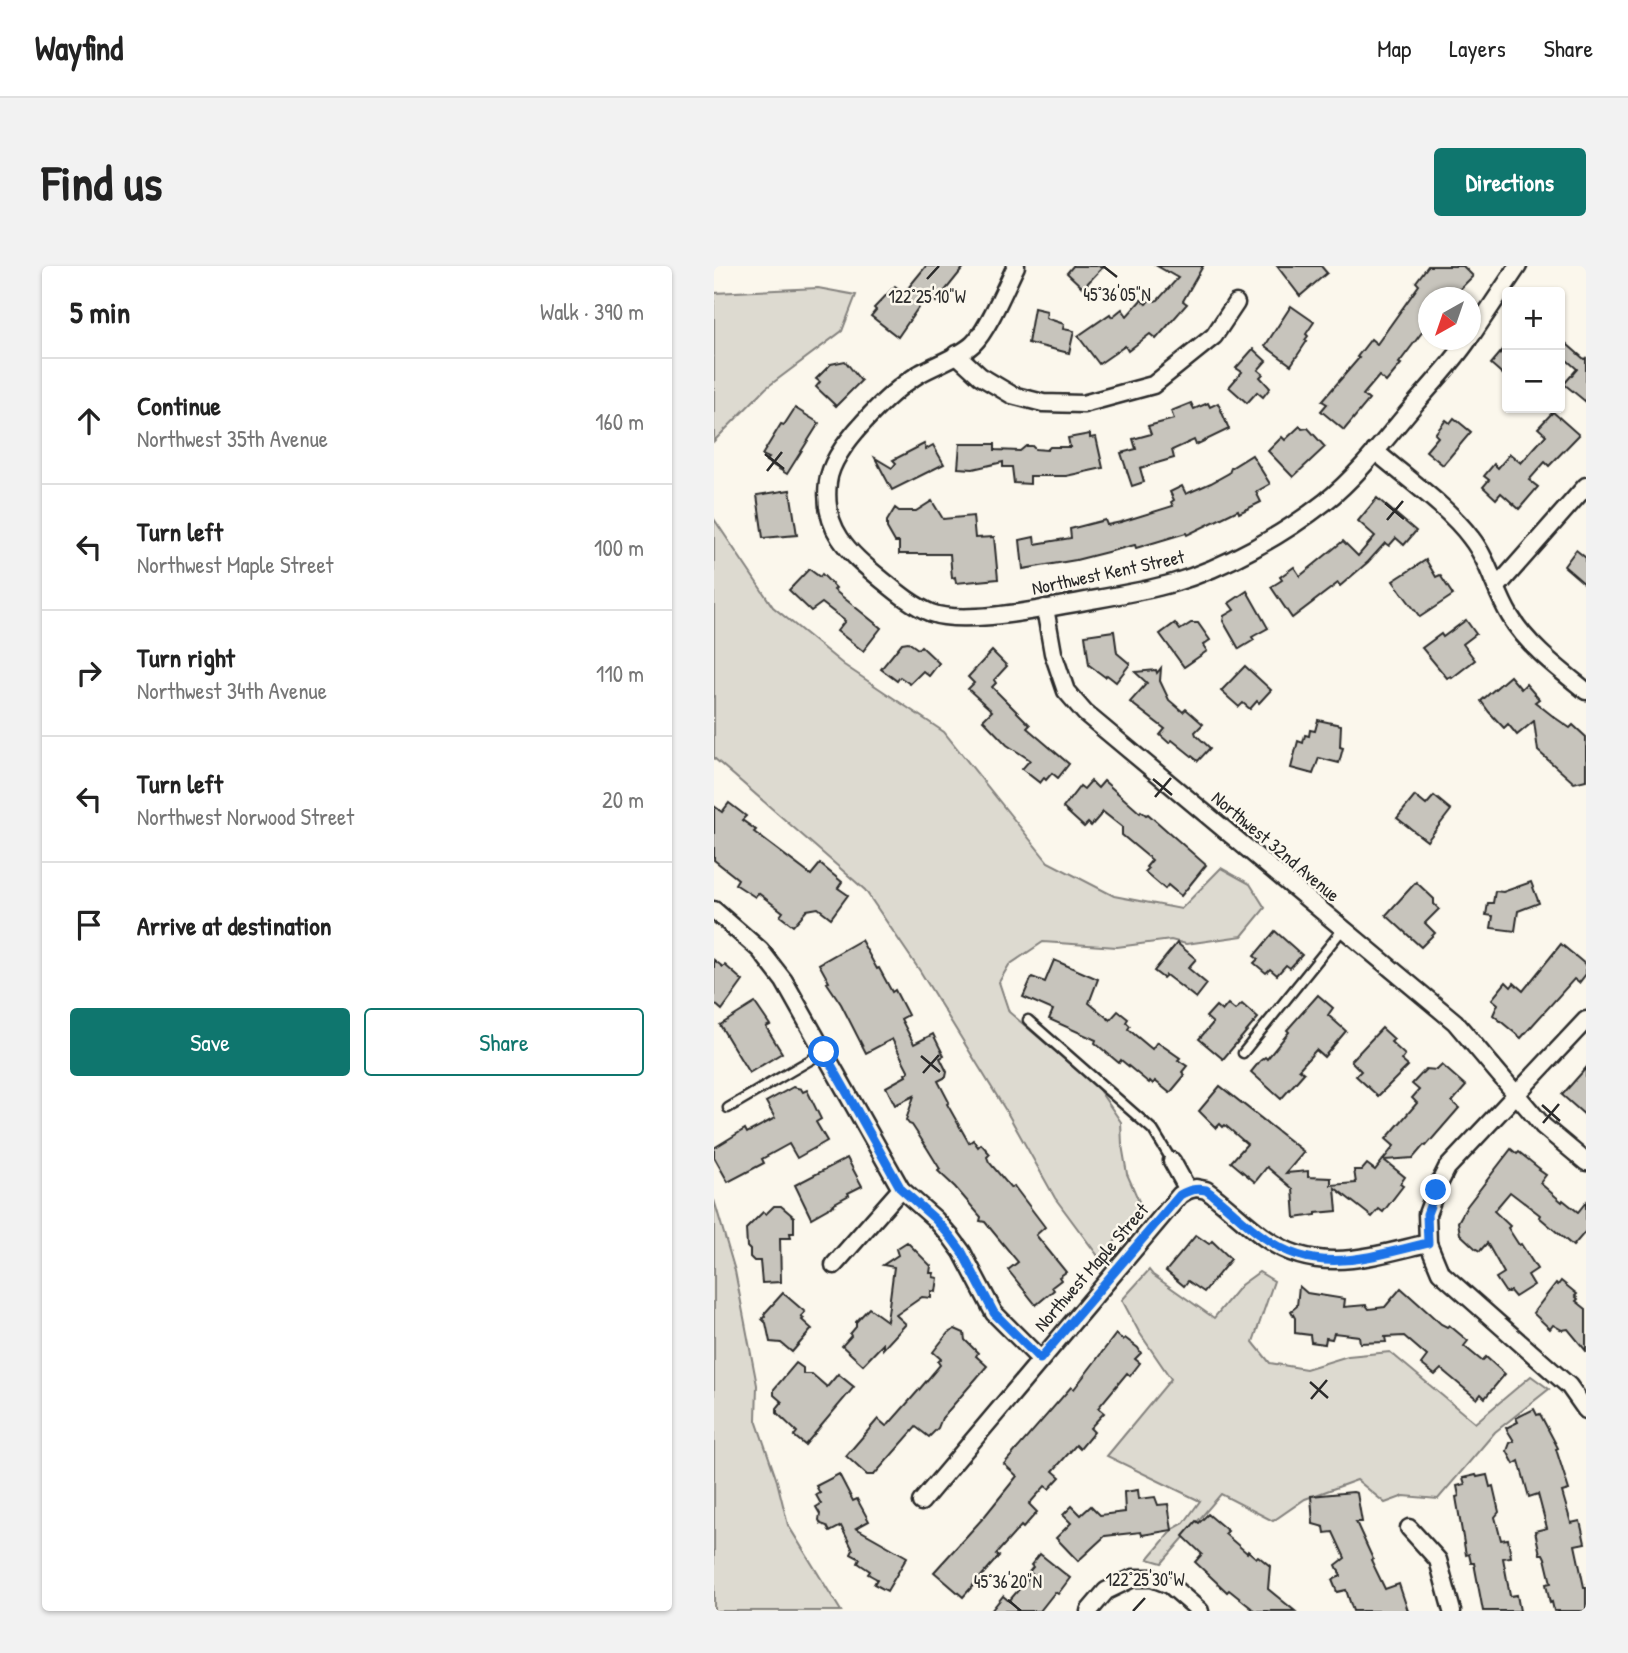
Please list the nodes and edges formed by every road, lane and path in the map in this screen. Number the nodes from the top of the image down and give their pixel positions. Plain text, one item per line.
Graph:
1 (1016, 266) edge
2 (1518, 266) edge
3 (1237, 303) dead end
4 (1481, 320) edge
5 (1459, 350) edge
6 (956, 354) junction
7 (1375, 451) junction
8 (1586, 486) edge
9 (1497, 587) junction
10 (1045, 608) junction
11 (1586, 691) edge
12 (714, 910) edge
13 (1343, 929) junction
14 (1028, 1020) dead end
15 (1586, 1020) edge
16 (824, 1052) junction
17 (1243, 1053) dead end
18 (1517, 1096) junction
19 (728, 1108) dead end
20 (1172, 1161) joint
21 (1586, 1162) edge
22 (901, 1189) junction
23 (1188, 1190) junction
24 (1428, 1243) junction
25 (834, 1265) dead end
26 (1040, 1359) junction
27 (1586, 1410) edge
28 (922, 1502) dead end
29 (1409, 1528) dead end
30 (1089, 1611) edge
31 (1200, 1611) edge
32 (1452, 1611) edge

1 - 6 street, Northwest Kent Street
2 - 4 street, Northwest Kent Street
3 - 6 street
5 - 7 street, Northwest Kent Street
6 - 10 street, Northwest Kent Street
7 - 9 street
7 - 10 street, Northwest Kent Street
8 - 9 street
9 - 11 street
10 - 13 street, Northwest 32nd Avenue
12 - 16 street
13 - 17 lane
13 - 18 street, Northwest 32nd Avenue
14 - 20 lane
15 - 18 street
16 - 19 lane
16 - 22 street
18 - 21 street, Northwest 32nd Avenue
18 - 24 street
20 - 23 street
22 - 25 street
22 - 26 street
23 - 24 street
23 - 26 street, Northwest Maple Street
24 - 27 street
26 - 28 street, Northwest Maple Street
29 - 32 street
30 - 31 street

